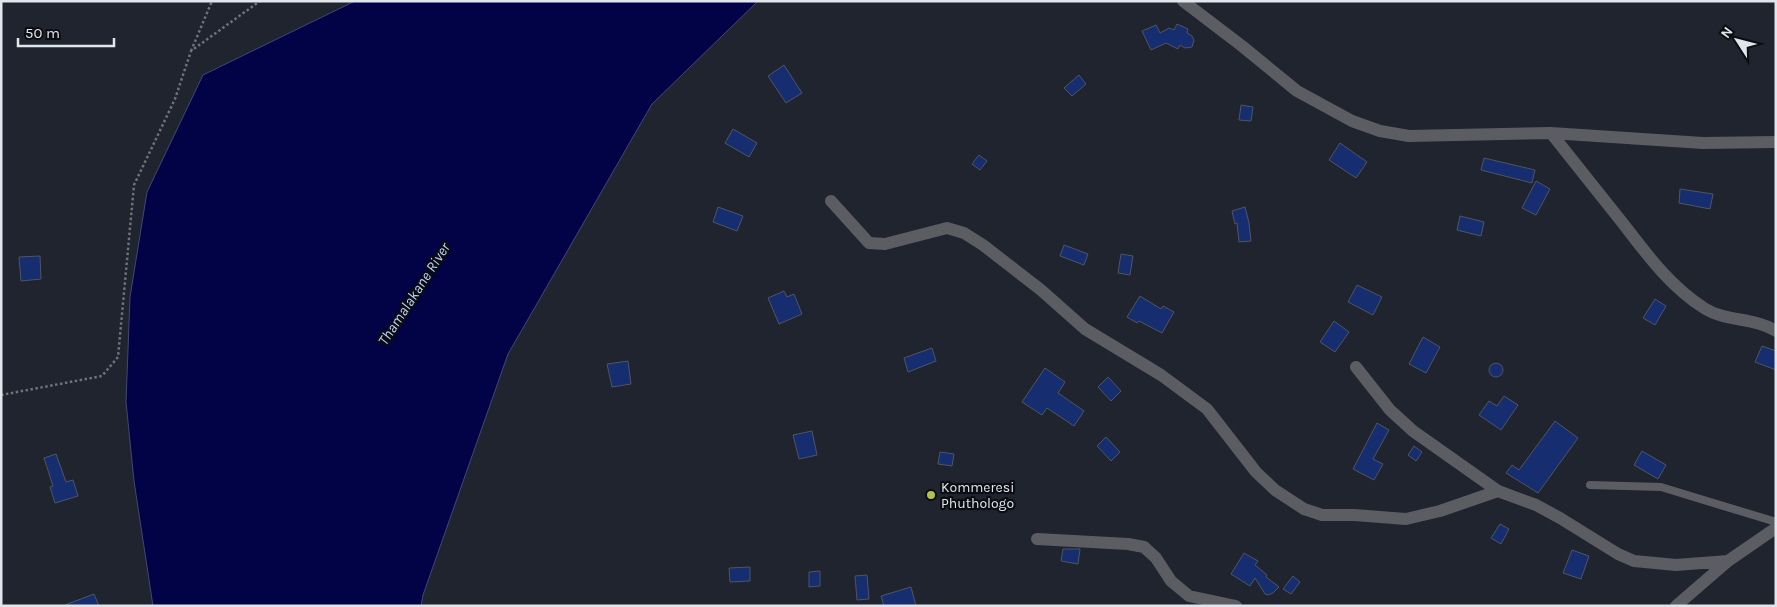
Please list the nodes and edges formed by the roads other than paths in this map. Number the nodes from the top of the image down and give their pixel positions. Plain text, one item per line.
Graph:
1 (1186, 2) edge
2 (1551, 133) junction
3 (1776, 142) edge
4 (831, 201) dead end
5 (1776, 330) edge
6 (1356, 367) dead end
7 (1590, 485) dead end
8 (1498, 491) junction
9 (1776, 522) edge
10 (1776, 528) edge
11 (1037, 539) dead end
12 (1728, 561) junction
13 (1236, 606) edge
14 (1676, 606) edge

1 - 2 street
2 - 3 street
2 - 5 street
4 - 8 street
6 - 8 street
7 - 9 lane
8 - 12 street
10 - 12 street
11 - 13 street
12 - 14 street

